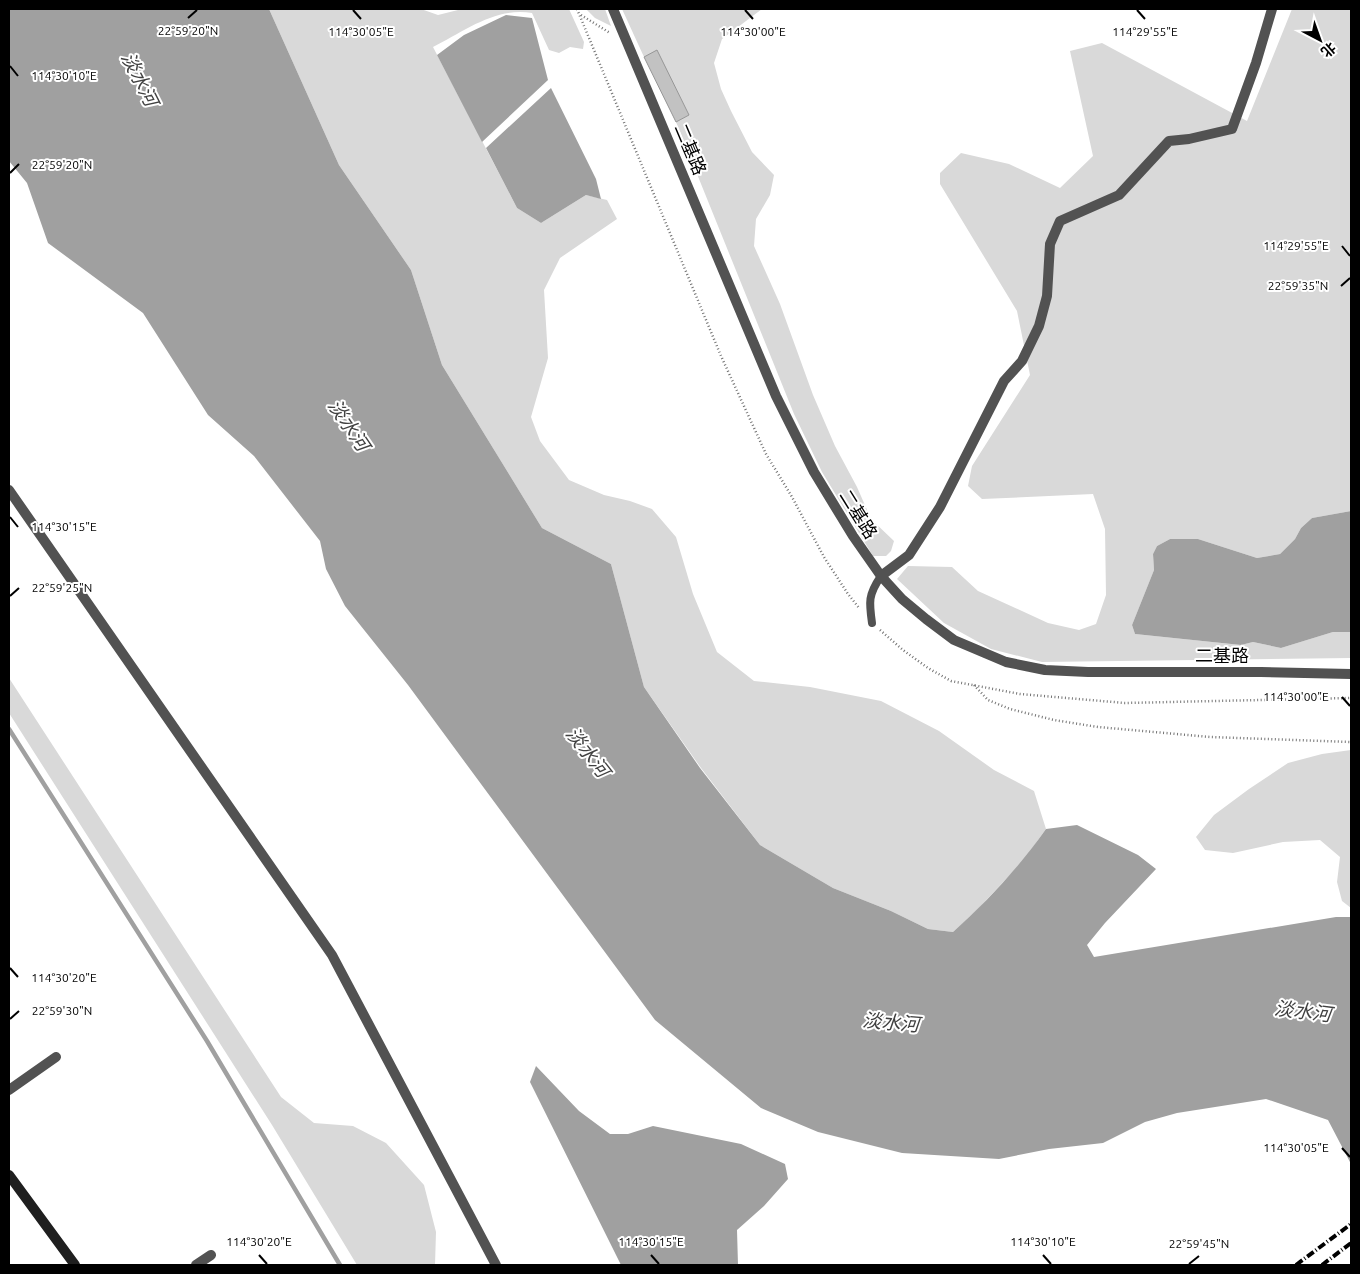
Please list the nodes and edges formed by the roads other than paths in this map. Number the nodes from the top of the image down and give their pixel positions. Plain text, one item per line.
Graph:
1 (613, 9) edge
2 (1272, 9) edge
3 (9, 490) edge
4 (880, 576) junction
5 (872, 623) road end
6 (1351, 674) edge
7 (56, 1057) dead end
8 (9, 1090) edge
9 (9, 1175) edge
10 (211, 1255) dead end
11 (75, 1265) edge
12 (196, 1265) edge
13 (496, 1265) edge

1 - 4 street, 二基路
2 - 4 street
3 - 13 street
4 - 5 lane
4 - 6 street, 二基路
7 - 8 street
9 - 11 main road
10 - 12 street

